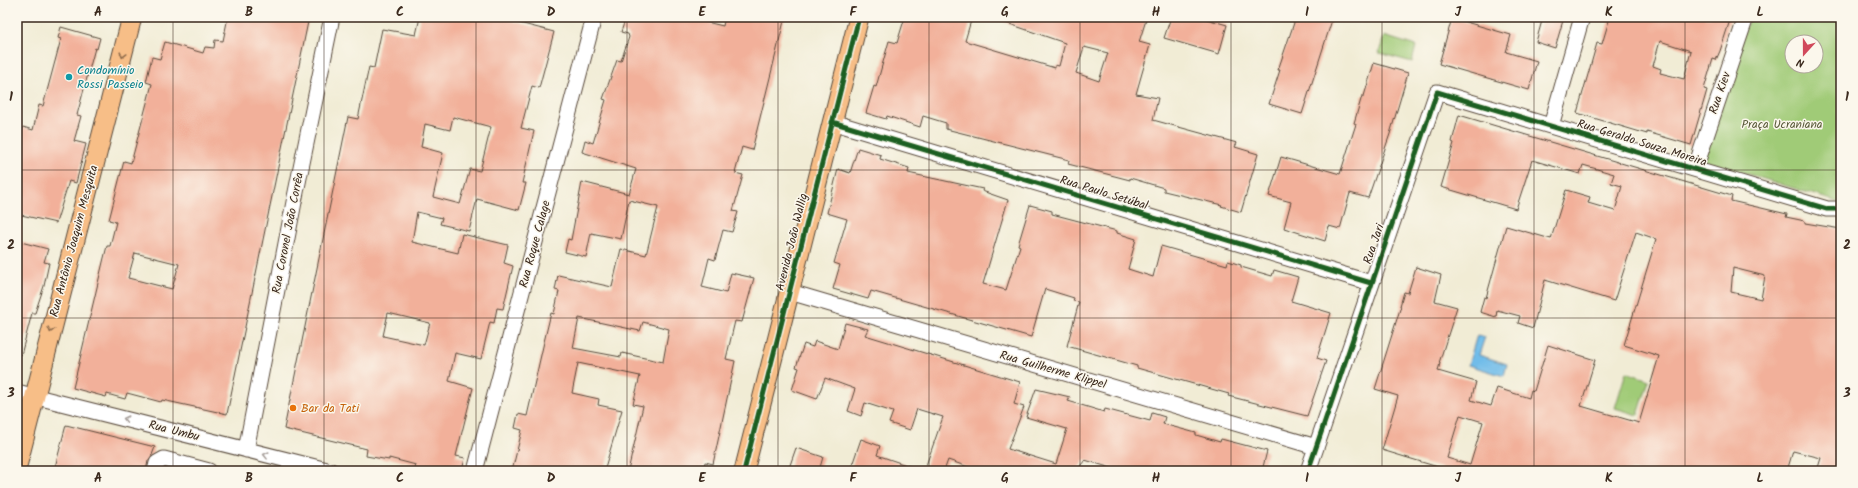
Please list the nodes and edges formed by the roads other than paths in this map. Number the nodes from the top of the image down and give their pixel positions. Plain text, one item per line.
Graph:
1 (132, 17) edge
2 (332, 17) edge
3 (594, 17) edge
4 (859, 17) edge
5 (1582, 17) edge
6 (1746, 17) edge
7 (1438, 92) joint
8 (832, 122) junction
9 (1551, 126) junction
10 (1695, 169) junction
11 (1841, 209) edge
12 (1371, 283) junction
13 (790, 292) junction
14 (25, 394) edge
15 (1316, 448) junction
16 (246, 450) junction
17 (17, 466) edge
18 (155, 471) edge
19 (209, 471) edge
20 (331, 471) edge
21 (475, 471) edge
22 (744, 471) edge
23 (1308, 471) edge

1 -> 14 main road, Rua Antônio Joaquim Mesquita
2 - 16 street, Rua Coronel João Corrêa
3 - 21 street, Rua Roque Calage
4 - 8 main road, Avenida João Wallig
5 - 9 street
6 - 10 street, Rua Kiev
7 - 9 street, Rua Geraldo Souza Moreira
7 - 12 street, Rua Jari
8 - 12 street, Rua Paulo Setúbal
8 - 13 main road, Avenida João Wallig
9 - 10 street, Rua Geraldo Souza Moreira
10 - 11 street, Rua Geraldo Souza Moreira
12 - 15 street, Rua Jari
13 - 15 street, Rua Guilherme Klippel
13 - 22 main road, Avenida João Wallig
16 -> 14 street, Rua Umbu
14 - 17 main road, Rua Antônio Joaquim Mesquita
15 - 23 street, Rua Jari
20 -> 16 street, Rua Umbu
18 - 19 street

